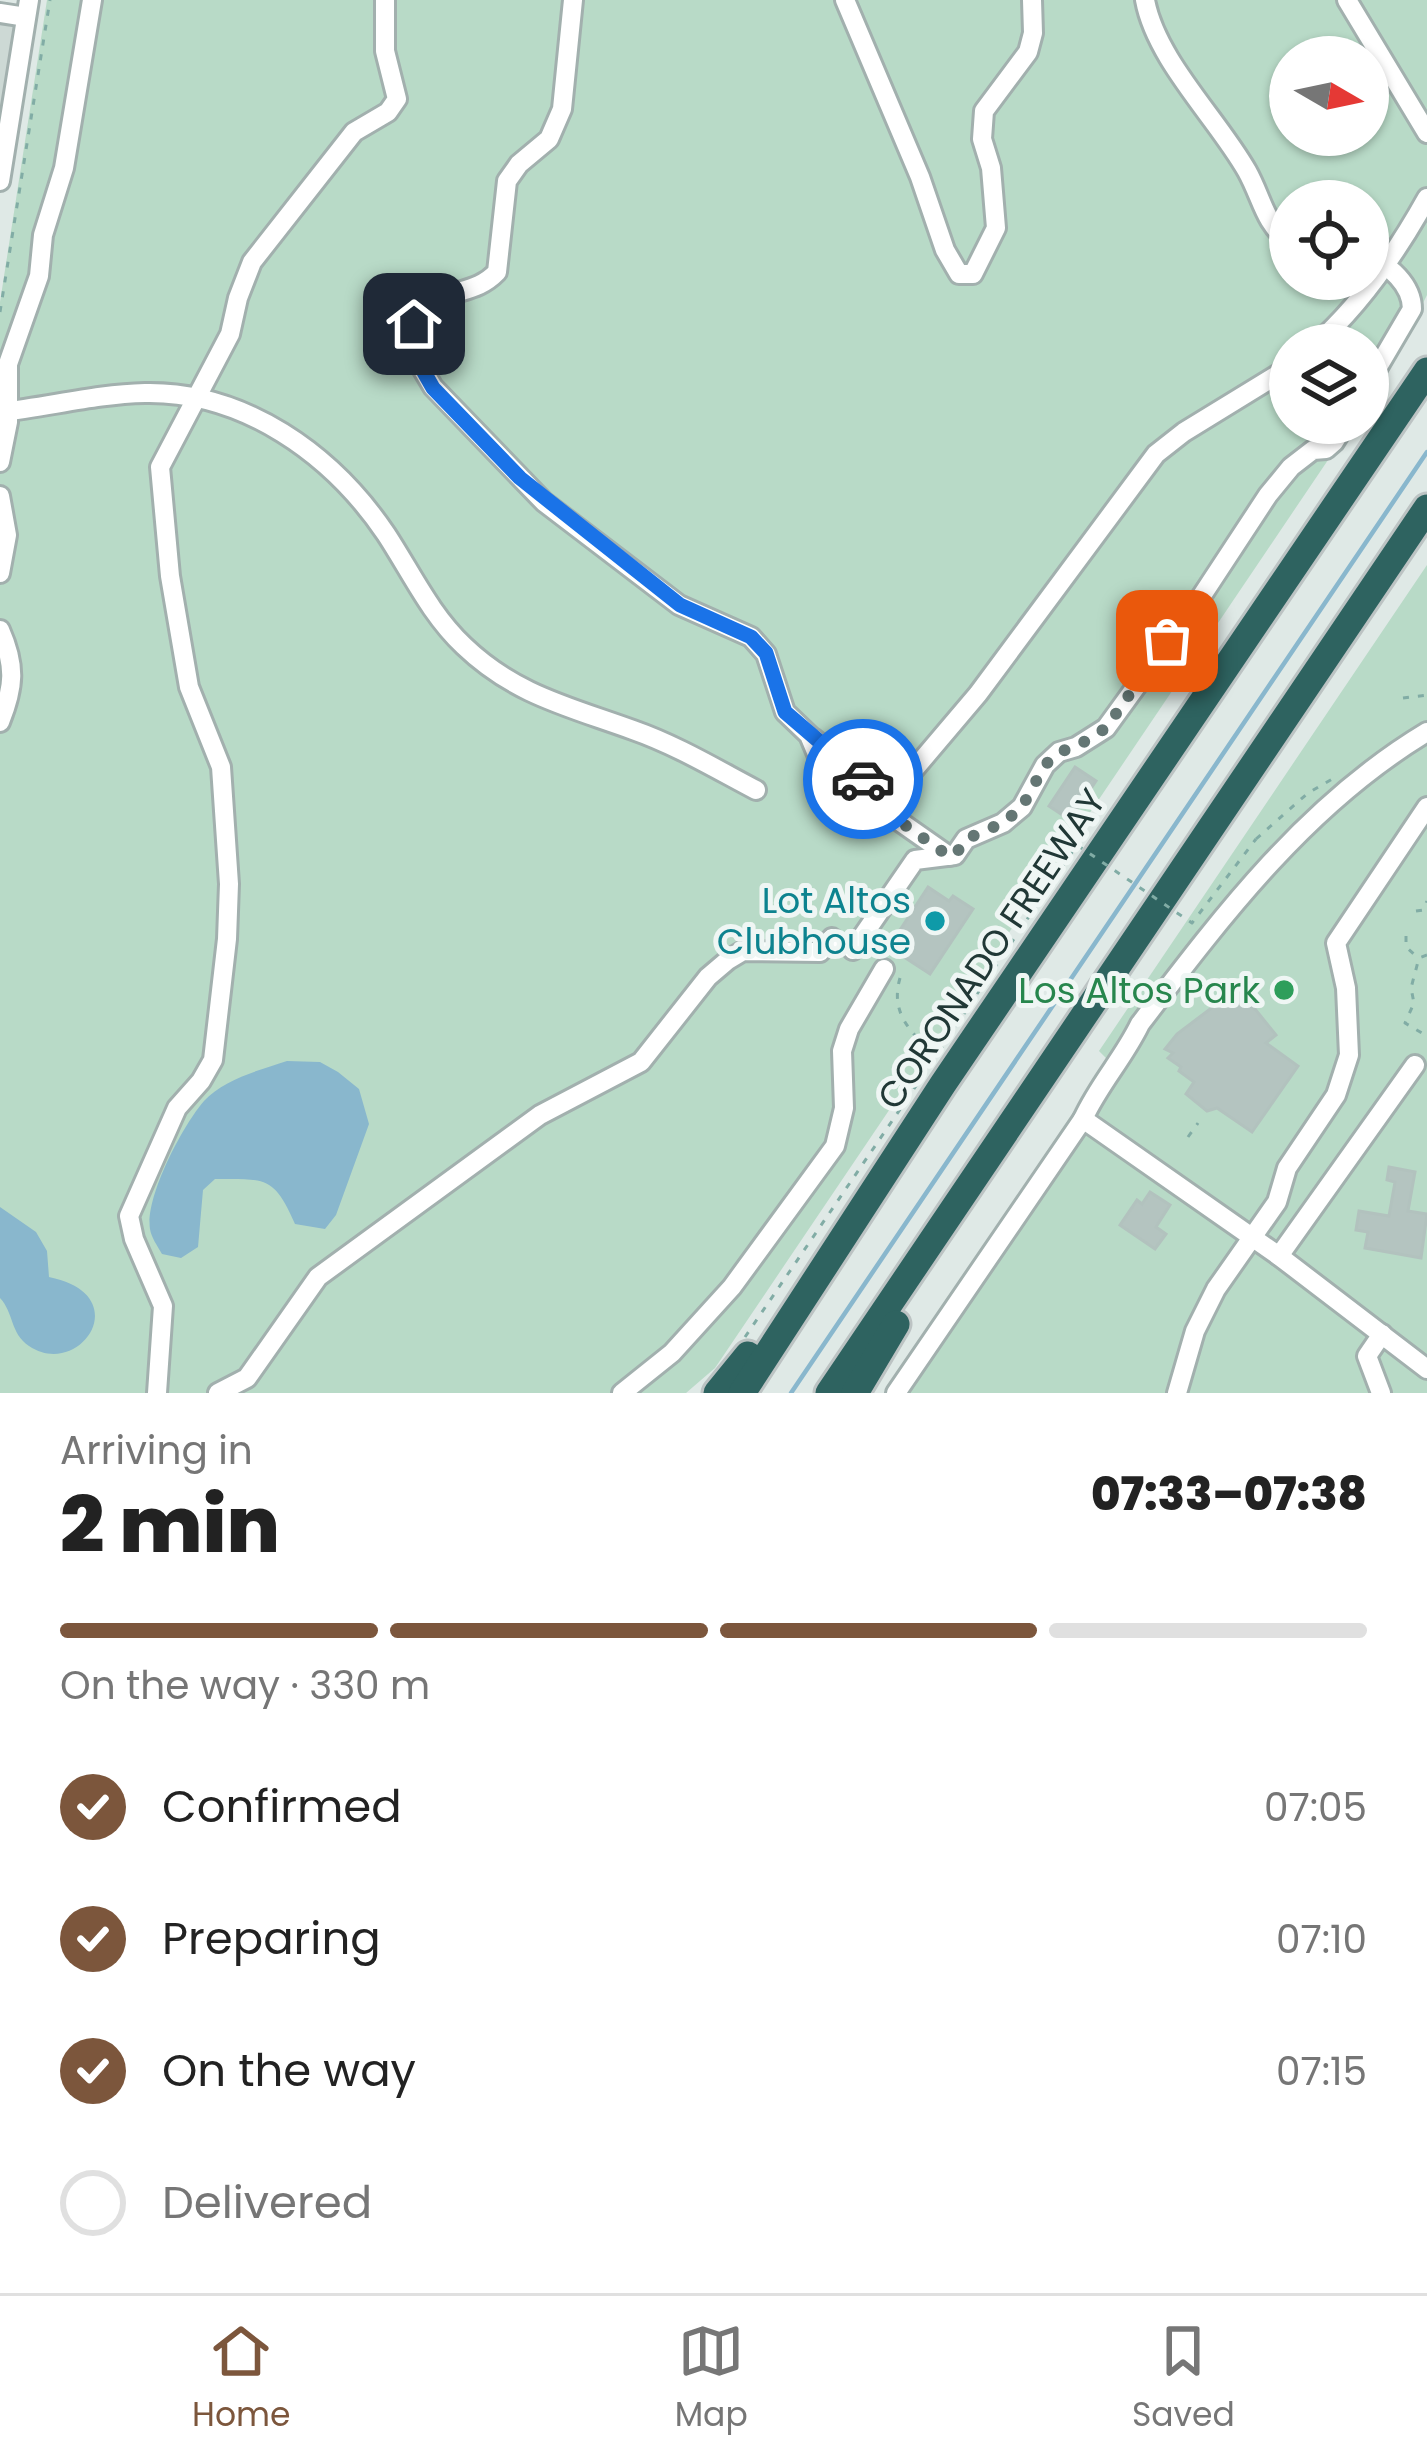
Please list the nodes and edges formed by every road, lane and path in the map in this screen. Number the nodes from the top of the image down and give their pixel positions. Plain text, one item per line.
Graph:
1 (50, 0) edge
2 (92, 0) edge
3 (385, 0) edge
4 (573, 0) edge
5 (845, 0) edge
6 (1032, 0) edge
7 (1145, 0) edge
8 (1347, 0) edge
9 (27, 9) edge
10 (0, 13) edge
11 (1427, 133) edge
12 (0, 181) edge
13 (1427, 197) edge
14 (1269, 224) edge
15 (1389, 244) edge
16 (1389, 273) edge
17 (0, 312) edge
18 (1389, 348) edge
19 (1427, 371) edge
20 (1269, 381) edge
21 (198, 398) junction
22 (4, 412) edge
23 (1332, 444) edge
24 (0, 462) edge
25 (0, 496) edge
26 (1427, 508) edge
27 (0, 573) edge
28 (0, 631) edge
29 (1427, 695) edge
30 (1403, 698) dead end
31 (0, 722) edge
32 (1427, 732) edge
33 (809, 735) junction
34 (756, 790) dead end
35 (1308, 793) dead end
36 (828, 796) dead end
37 (887, 799) junction
38 (1427, 807) edge
39 (867, 826) dead end
40 (949, 856) junction
41 (1427, 901) edge
42 (1416, 911) dead end
43 (1406, 936) dead end
44 (832, 938) dead end
45 (853, 950) dead end
46 (1427, 955) edge
47 (1419, 958) junction
48 (892, 973) joint
49 (1427, 1036) edge
50 (1415, 1064) dead end
51 (939, 1070) junction
52 (1083, 1119) junction
53 (1198, 1123) dead end
54 (1188, 1137) dead end
55 (1000, 1144) junction
56 (1252, 1235) junction
57 (1279, 1256) junction
58 (1382, 1334) junction
59 (739, 1346) dead end
60 (1427, 1369) edge
61 (158, 1393) edge
62 (218, 1393) edge
63 (622, 1393) edge
64 (717, 1393) edge
65 (742, 1393) edge
66 (829, 1393) edge
67 (855, 1393) edge
68 (896, 1393) edge
69 (1177, 1393) edge
70 (1381, 1393) edge

1 - 17 path
2 - 22 street
3 - 21 street
4 - 33 street
5 - 6 street
7 - 14 street
8 - 11 street
9 - 10 street
9 - 12 street
13 - 15 street
16 - 18 street
19 - 51 highway, CORONADO FREEWAY
20 - 37 street
21 - 22 street
21 - 34 street
21 - 61 street
22 - 24 street
23 - 40 street
25 - 27 street
26 - 55 highway
28 - 31 street
29 - 30 path
32 - 52 street
33 - 36 street
33 - 37 street
35 - 51 path, bridge
37 - 39 street
37 - 40 street
38 - 56 street
40 - 45 street
41 - 42 path
43 - 47 path
44 - 62 street
46 - 47 path
47 - 49 path
48 - 51 path
48 - 63 street
50 - 57 street
51 - 59 path
51 - 64 highway
51 - 65 highway, CORONADO FREEWAY
52 - 56 street
52 - 68 street
53 - 54 path
55 - 66 highway
55 - 67 highway
56 - 57 street
56 - 69 street
57 - 58 street
58 - 60 street
58 - 70 street

